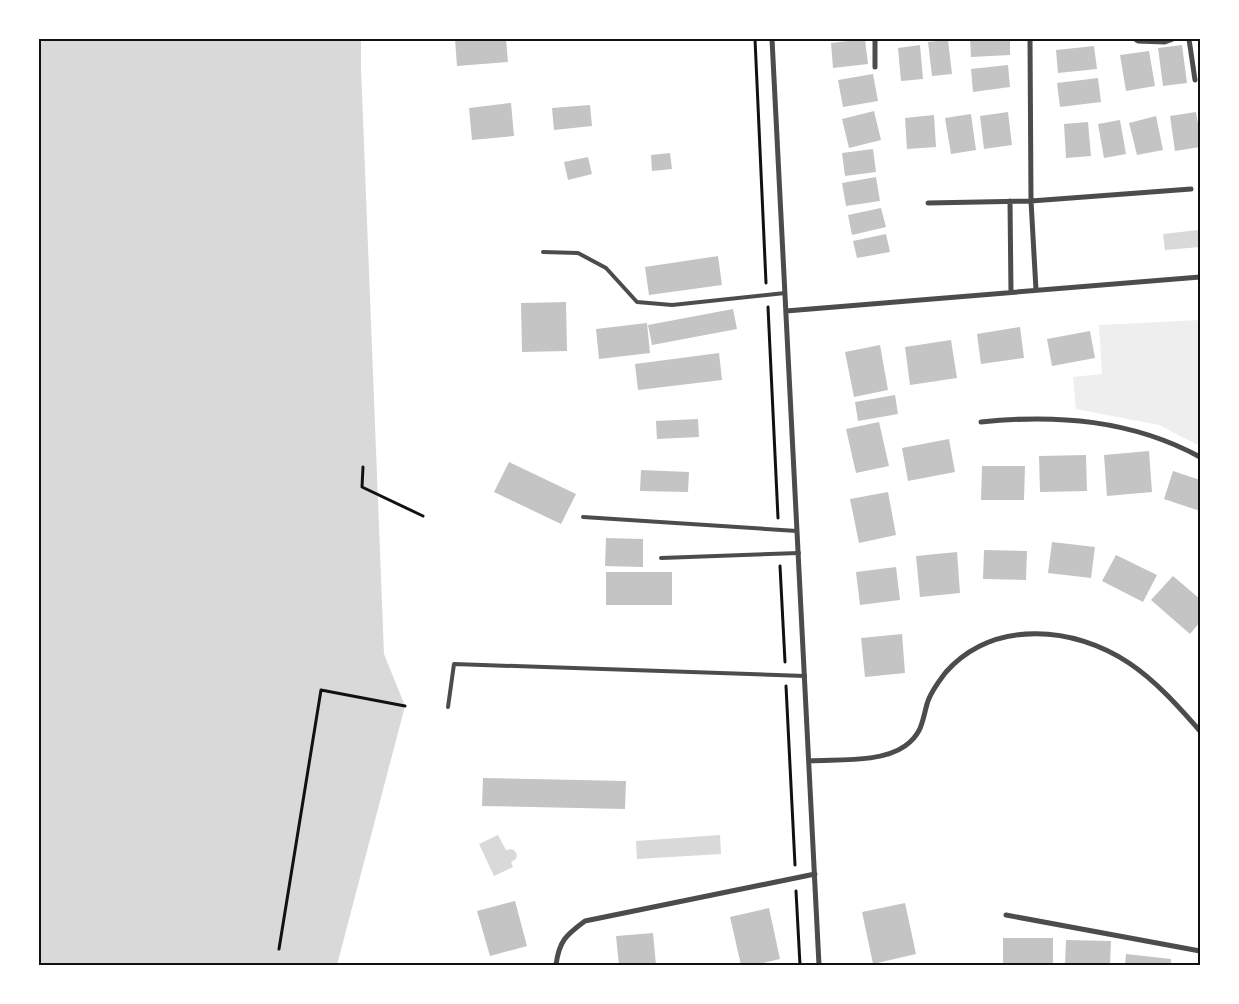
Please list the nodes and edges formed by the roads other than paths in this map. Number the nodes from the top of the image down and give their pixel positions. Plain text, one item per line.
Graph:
1 (772, 39) edge
2 (875, 39) edge
3 (1030, 39) edge
4 (1134, 39) edge
5 (1173, 39) edge
6 (1189, 39) edge
7 (875, 67) dead end
8 (1195, 80) dead end
9 (1191, 189) dead end
10 (1010, 201) junction
11 (1031, 202) junction
12 (928, 203) dead end
13 (543, 252) dead end
14 (1200, 277) edge
15 (1036, 290) junction
16 (1011, 292) junction
17 (785, 293) junction
18 (786, 311) junction
19 (981, 422) dead end
20 (1200, 457) edge
21 (583, 517) dead end
22 (797, 531) junction
23 (798, 553) junction
24 (661, 558) dead end
25 (805, 676) junction
26 (448, 707) dead end
27 (1200, 731) edge
28 (809, 761) junction
29 (814, 874) junction
30 (1006, 915) dead end
31 (1200, 951) edge
32 (556, 965) edge
33 (819, 965) edge

1 - 17 street
2 - 7 street
3 - 11 street
4 - 5 street
6 - 8 street
9 - 11 street
10 - 11 street
10 - 12 street
10 - 16 street
11 - 15 street
13 - 17 lane
14 - 15 street
15 - 16 street
16 - 18 street
17 - 18 street
18 - 22 street
19 - 20 street
21 - 22 lane
22 - 23 street
23 - 24 lane
23 - 25 street
25 - 26 lane
25 - 28 street
27 - 28 street
28 - 29 street
29 - 32 street
29 - 33 street
30 - 31 street

